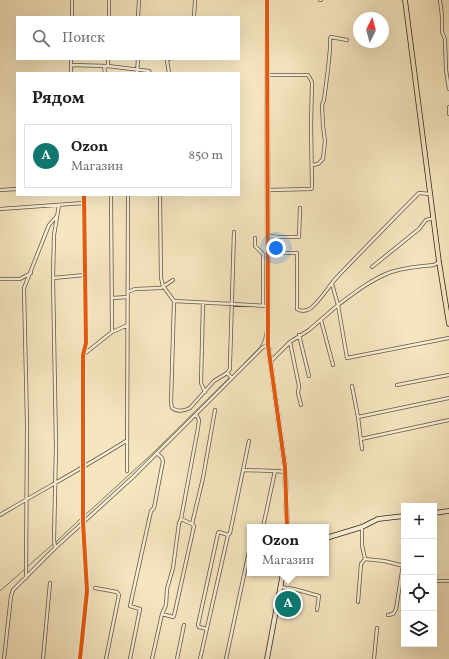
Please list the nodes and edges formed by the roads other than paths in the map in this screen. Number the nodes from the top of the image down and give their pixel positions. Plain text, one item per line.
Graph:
1 (72, 0) edge
2 (109, 0) edge
3 (139, 0) edge
4 (194, 0) edge
5 (267, 0) edge
6 (405, 0) edge
7 (440, 0) edge
8 (72, 16) edge
9 (109, 16) edge
10 (138, 16) edge
11 (194, 16) edge
12 (346, 40) dead end
13 (71, 60) edge
14 (108, 60) edge
15 (138, 60) edge
16 (167, 60) edge
17 (71, 65) junction
18 (108, 66) junction
19 (71, 72) edge
20 (104, 72) edge
21 (137, 72) edge
22 (150, 72) edge
23 (169, 72) edge
24 (267, 75) junction
25 (449, 89) edge
26 (449, 107) edge
27 (449, 114) edge
28 (312, 165) junction
29 (16, 189) edge
30 (0, 190) edge
31 (268, 190) junction
32 (431, 194) junction
33 (84, 196) edge
34 (111, 196) edge
35 (128, 196) edge
36 (160, 196) edge
37 (84, 203) junction
38 (59, 205) junction
39 (300, 208) dead end
40 (0, 209) edge
41 (57, 216) junction
42 (434, 218) junction
43 (234, 232) dead end
44 (267, 236) junction
45 (255, 238) dead end
46 (267, 253) junction
47 (439, 262) junction
48 (372, 267) dead end
49 (31, 273) junction
50 (85, 275) junction
51 (53, 278) junction
52 (0, 279) edge
53 (173, 280) dead end
54 (332, 283) junction
55 (163, 286) junction
56 (128, 293) junction
57 (128, 297) junction
58 (112, 298) junction
59 (174, 301) junction
60 (203, 303) junction
61 (232, 305) junction
62 (338, 305) junction
63 (266, 306) junction
64 (321, 320) junction
65 (449, 324) edge
66 (128, 325) junction
67 (112, 332) junction
68 (299, 335) junction
69 (449, 338) edge
70 (290, 342) junction
71 (268, 345) junction
72 (83, 355) junction
73 (269, 362) junction
74 (333, 365) dead end
75 (449, 375) edge
76 (230, 376) junction
77 (309, 376) dead end
78 (397, 385) dead end
79 (352, 386) dead end
80 (205, 392) junction
81 (449, 398) edge
82 (301, 406) dead end
83 (215, 410) dead end
84 (196, 414) junction
85 (358, 417) junction
86 (449, 420) edge
87 (361, 439) junction
88 (127, 441) junction
89 (249, 441) dead end
90 (362, 449) dead end
91 (157, 452) junction
92 (83, 469) junction
93 (243, 470) junction
94 (127, 471) dead end
95 (274, 471) junction
96 (285, 472) junction
97 (55, 483) junction
98 (26, 499) junction
99 (449, 512) edge
100 (437, 513) edge
101 (0, 515) edge
102 (401, 516) edge
103 (83, 519) junction
104 (181, 519) junction
105 (192, 524) junction
106 (264, 524) edge
107 (287, 524) edge
108 (362, 527) junction
109 (228, 535) junction
110 (329, 538) edge
111 (55, 548) junction
112 (365, 559) junction
113 (247, 561) edge
114 (401, 565) edge
115 (402, 575) edge
116 (282, 576) edge
117 (26, 578) junction
118 (437, 581) edge
119 (449, 581) edge
120 (50, 583) dead end
121 (280, 587) junction
122 (95, 588) dead end
123 (358, 602) dead end
124 (317, 610) dead end
125 (162, 614) junction
126 (388, 615) dead end
127 (184, 625) dead end
128 (377, 628) dead end
129 (207, 630) junction
130 (4, 659) edge
131 (42, 659) edge
132 (80, 659) edge
133 (106, 659) edge
134 (130, 659) edge
135 (152, 659) edge
136 (177, 659) edge
137 (200, 659) edge
138 (226, 659) edge
139 (267, 659) edge
140 (374, 659) edge

1 - 8 street
2 - 9 street
3 - 10 street
4 - 11 street
5 - 24 street
6 - 32 main road
7 - 25 street
12 - 28 street
13 - 17 street
14 - 18 street
15 - 21 street
16 - 23 street
17 - 18 street
17 - 19 street
18 - 20 street
18 - 21 street
21 - 22 street
24 - 28 street
24 - 31 street
26 - 27 street
28 - 31 street
29 - 30 street
31 - 44 street
32 - 42 main road
32 - 54 street
33 - 37 street
34 - 58 street
35 - 56 street
36 - 55 street
37 - 38 street
37 - 50 street
38 - 40 street
38 - 41 street
39 - 44 street
41 - 49 street
41 - 51 street
42 - 47 main road
42 - 48 street
43 - 61 street
44 - 46 street
45 - 63 street
46 - 54 street
46 - 63 street
47 - 62 street
47 - 65 main road
49 - 52 street
49 - 98 street
50 - 51 street
50 - 72 street
51 - 97 street
53 - 55 street
54 - 62 street
55 - 56 street
55 - 59 street
56 - 57 street
57 - 58 street
57 - 66 street
58 - 67 street
59 - 60 street
59 - 80 street
60 - 61 street
60 - 80 street
61 - 63 street
61 - 76 street
62 - 64 street
62 - 69 street
63 - 71 street
64 - 68 street
64 - 74 street
66 - 67 street
66 - 88 street
67 - 72 street
68 - 70 street
68 - 77 street
70 - 73 street
70 - 82 street
71 - 73 street
71 - 76 street
72 - 92 street
73 - 96 street
75 - 78 street
76 - 80 street
76 - 84 street
79 - 85 street
81 - 85 street
83 - 105 street
84 - 91 street
84 - 104 street
85 - 87 street
86 - 87 street
87 - 90 street
88 - 92 street
88 - 94 street
89 - 93 street
91 - 103 street
91 - 134 street
92 - 97 street
92 - 103 street
93 - 95 street
93 - 109 street
95 - 96 street
95 - 106 street
96 - 107 street
97 - 98 street
97 - 111 street
98 - 101 street
98 - 117 street
99 - 100 street
102 - 108 street
103 - 111 street
103 - 132 street
104 - 105 street
104 - 125 street
105 - 125 street
108 - 110 street
108 - 112 street
109 - 129 street
109 - 129 street
111 - 117 street
112 - 114 street
112 - 123 street
113 - 138 street
115 - 126 street
116 - 121 street
117 - 130 street
118 - 119 street
120 - 131 street
121 - 124 street
121 - 139 street
122 - 133 street
125 - 135 street
127 - 136 street
128 - 140 street
129 - 137 street

